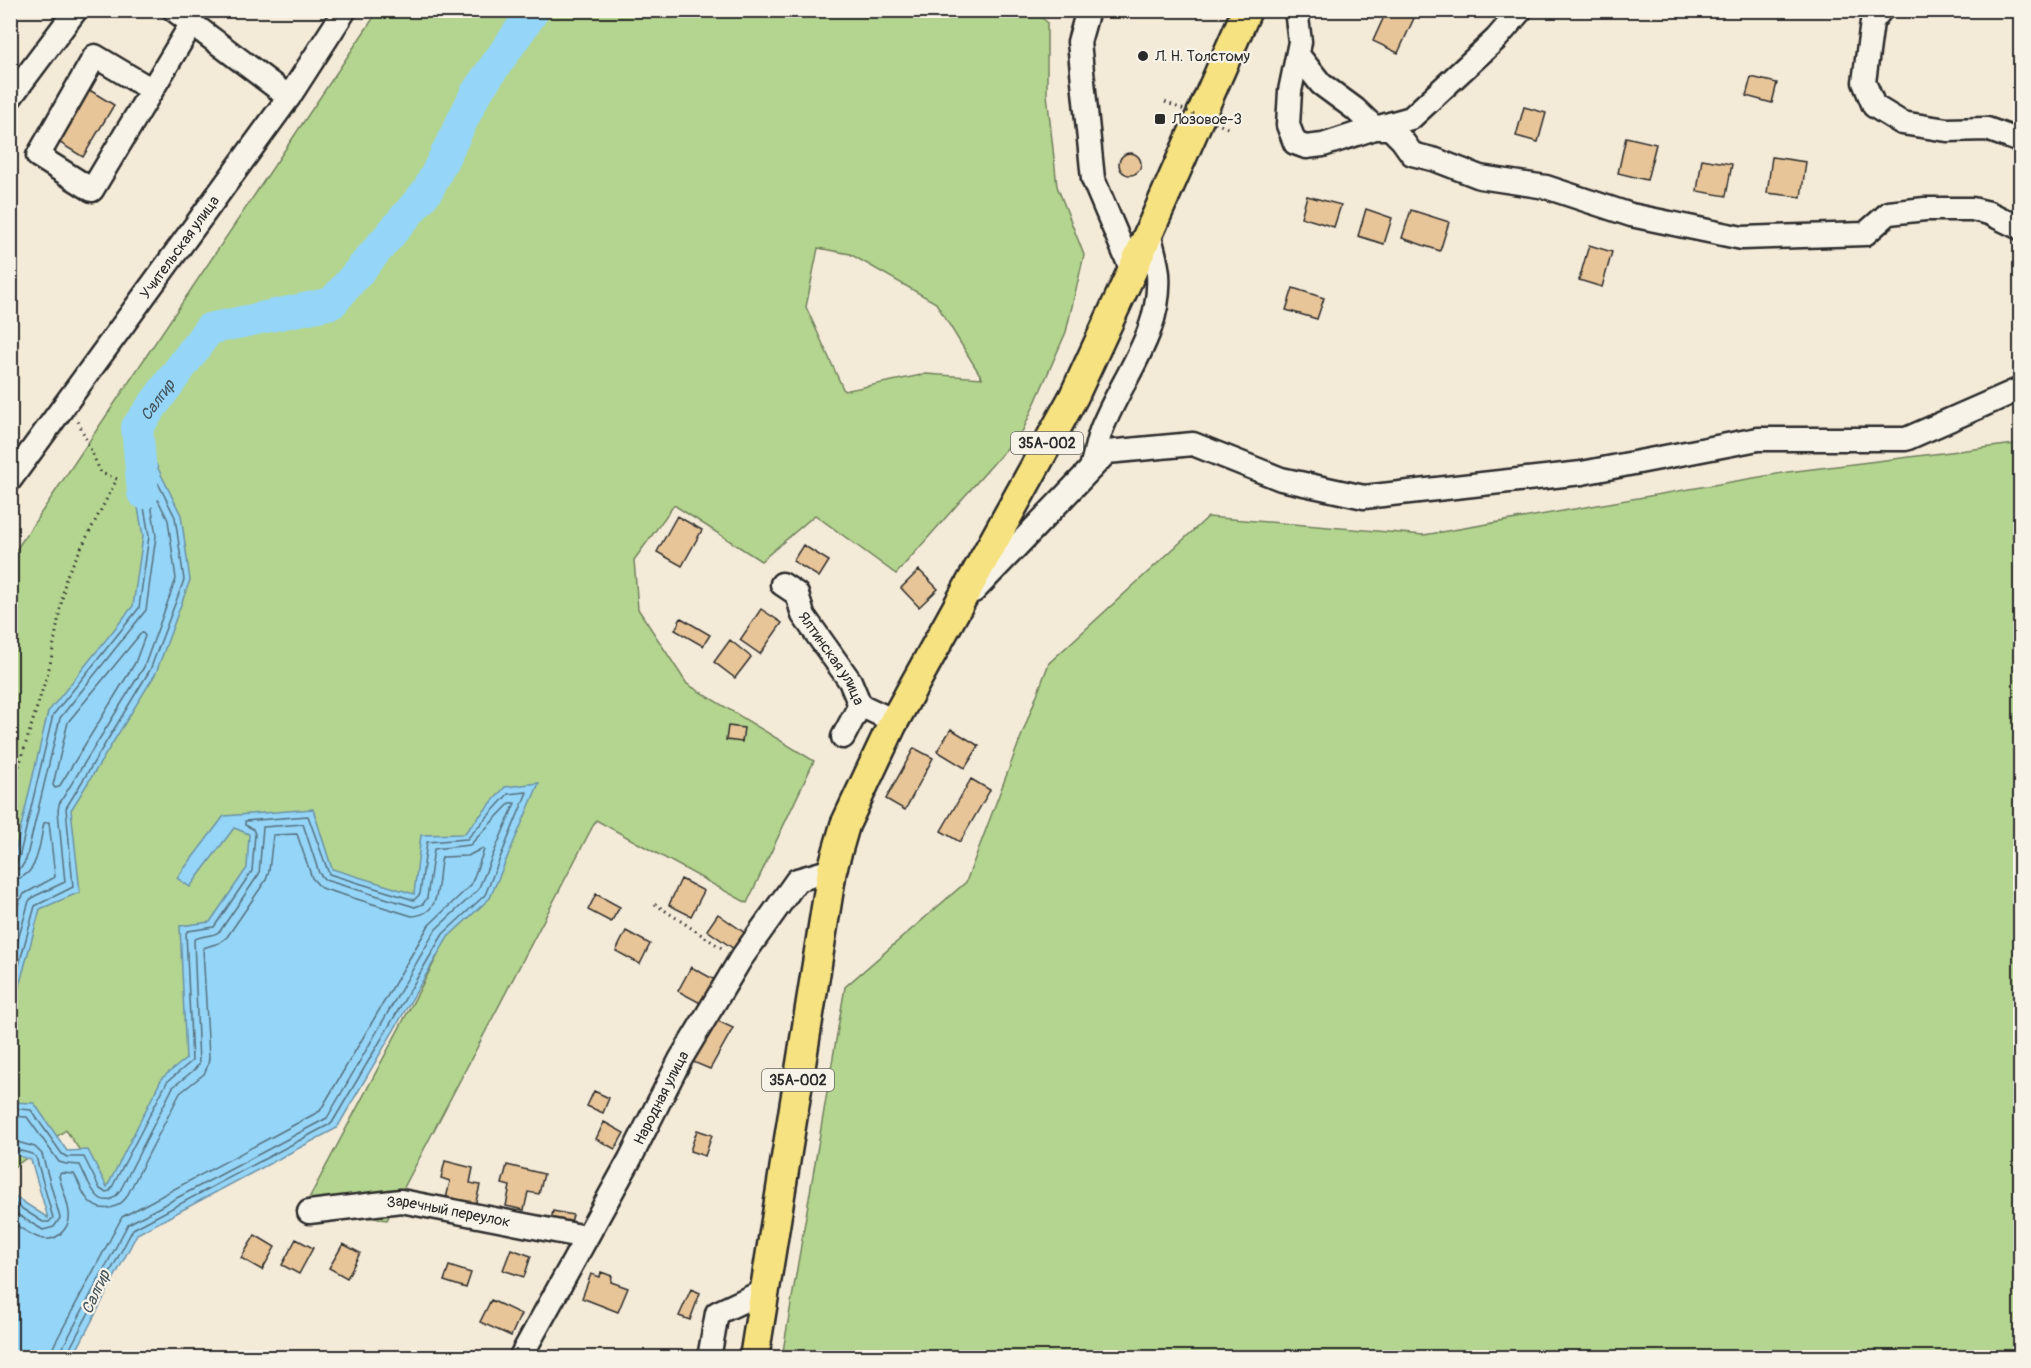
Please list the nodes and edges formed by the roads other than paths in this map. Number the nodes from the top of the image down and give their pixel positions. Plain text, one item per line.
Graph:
1 (76, 10) edge
2 (345, 10) edge
3 (1088, 10) edge
4 (1247, 10) edge
5 (1296, 10) edge
6 (1521, 10) edge
7 (1881, 10) edge
8 (183, 17) edge
9 (1298, 55) junction
10 (152, 90) junction
11 (289, 97) junction
12 (10, 98) edge
13 (1375, 128) junction
14 (2020, 141) edge
15 (2020, 228) edge
16 (1149, 233) junction
17 (1132, 271) junction
18 (2020, 389) edge
19 (1091, 469) junction
20 (10, 480) edge
21 (782, 584) dead end
22 (954, 611) junction
23 (860, 705) junction
24 (894, 721) junction
25 (843, 737) dead end
26 (832, 870) junction
27 (309, 1212) dead end
28 (586, 1237) junction
29 (764, 1291) junction
30 (520, 1358) edge
31 (709, 1358) edge
32 (753, 1358) edge

1 - 12 street
2 - 11 street, Учительская улица
3 - 17 street
4 - 16 main road, 35А-002
5 - 9 street
6 - 13 street
7 - 14 street
8 - 10 street
8 - 11 street
9 - 13 street
9 - 13 street
10 - 10 street
11 - 20 street, Учительская улица
13 - 15 street
16 - 17 main road, 35А-002
16 - 19 street
17 - 22 main road, 35А-002
18 - 19 street
19 - 22 street
21 - 23 street, Ялтинская улица
22 - 24 main road, 35А-002
23 - 24 street, Ялтинская улица
23 - 25 street
24 - 26 main road, 35А-002
26 - 28 street, Народная улица
26 - 29 main road, 35А-002
27 - 28 street, Заречный переулок
28 - 30 street, Народная улица
29 - 31 street
29 - 32 main road, 35А-002

